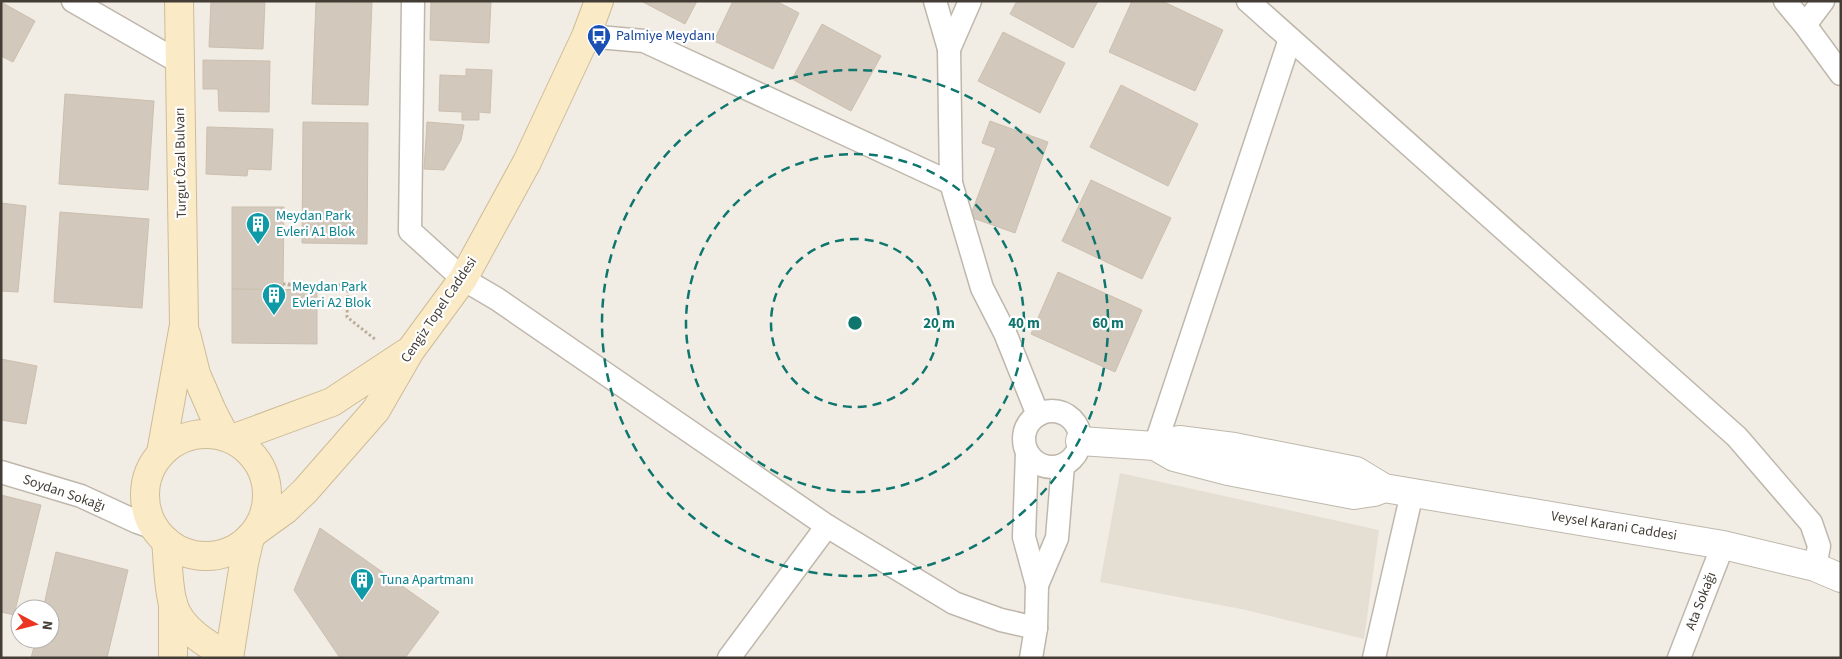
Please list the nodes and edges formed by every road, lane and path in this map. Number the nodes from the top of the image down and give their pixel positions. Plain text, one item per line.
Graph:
1 (73, 1) edge
2 (179, 1) edge
3 (413, 1) edge
4 (599, 1) edge
5 (935, 1) edge
6 (970, 1) edge
7 (1248, 1) edge
8 (1785, 1) edge
9 (1823, 1) edge
10 (1806, 26) junction
11 (586, 36) junction
12 (1290, 39) junction
13 (949, 49) junction
14 (179, 62) junction
15 (1841, 74) edge
16 (951, 183) junction
17 (463, 279) junction
18 (283, 284) dead end
19 (289, 284) junction
20 (289, 290) dead end
21 (184, 325) junction
22 (404, 354) junction
23 (1038, 415) junction
24 (228, 438) junction
25 (1080, 441) junction
26 (1155, 446) junction
27 (1027, 452) junction
28 (161, 453) junction
29 (1063, 465) junction
30 (1, 472) edge
31 (1412, 493) junction
32 (827, 526) junction
33 (253, 534) junction
34 (160, 535) junction
35 (1723, 545) junction
36 (1815, 567) junction
37 (1841, 578) edge
38 (1037, 585) junction
39 (173, 603) junction
40 (1036, 628) junction
41 (229, 657) edge
42 (173, 658) edge
43 (729, 658) edge
44 (1031, 658) edge
45 (1374, 658) edge
46 (1680, 658) edge

1 - 14 street
2 - 14 main road, Turgut Özal Bulvarı
3 - 17 street
4 - 11 main road, Cengiz Topel Caddesi
5 - 13 street
6 - 13 street
7 - 12 street
8 - 10 street
9 - 10 street
10 - 15 street
11 - 16 street
11 - 17 main road, Cengiz Topel Caddesi
12 - 26 street
12 - 36 street
13 - 16 street
14 - 21 main road, Turgut Özal Bulvarı
16 - 23 street
17 - 22 main road, Cengiz Topel Caddesi
17 - 32 street
18 - 19 path
19 - 20 path
19 - 22 path
21 - 24 main road
21 - 28 main road
22 - 24 main road
22 - 33 main road, Cengiz Topel Caddesi
23 - 25 street
23 - 27 street
24 - 28 main road
24 - 33 main road
25 - 26 street, Veysel Karani Caddesi
25 - 29 street
26 - 31 street, Veysel Karani Caddesi
27 - 29 street
27 - 38 street
28 - 34 main road
29 - 38 street
30 - 34 street, Soydan Sokağı
31 - 35 street, Veysel Karani Caddesi
31 - 45 street
32 - 40 street
32 - 43 street
33 - 34 main road
33 - 41 main road
34 - 39 main road
35 - 36 street, Veysel Karani Caddesi
35 - 46 street, Ata Sokağı
36 - 37 street, Veysel Karani Caddesi
38 - 40 street
39 - 41 main road
39 - 42 main road
40 - 44 street

